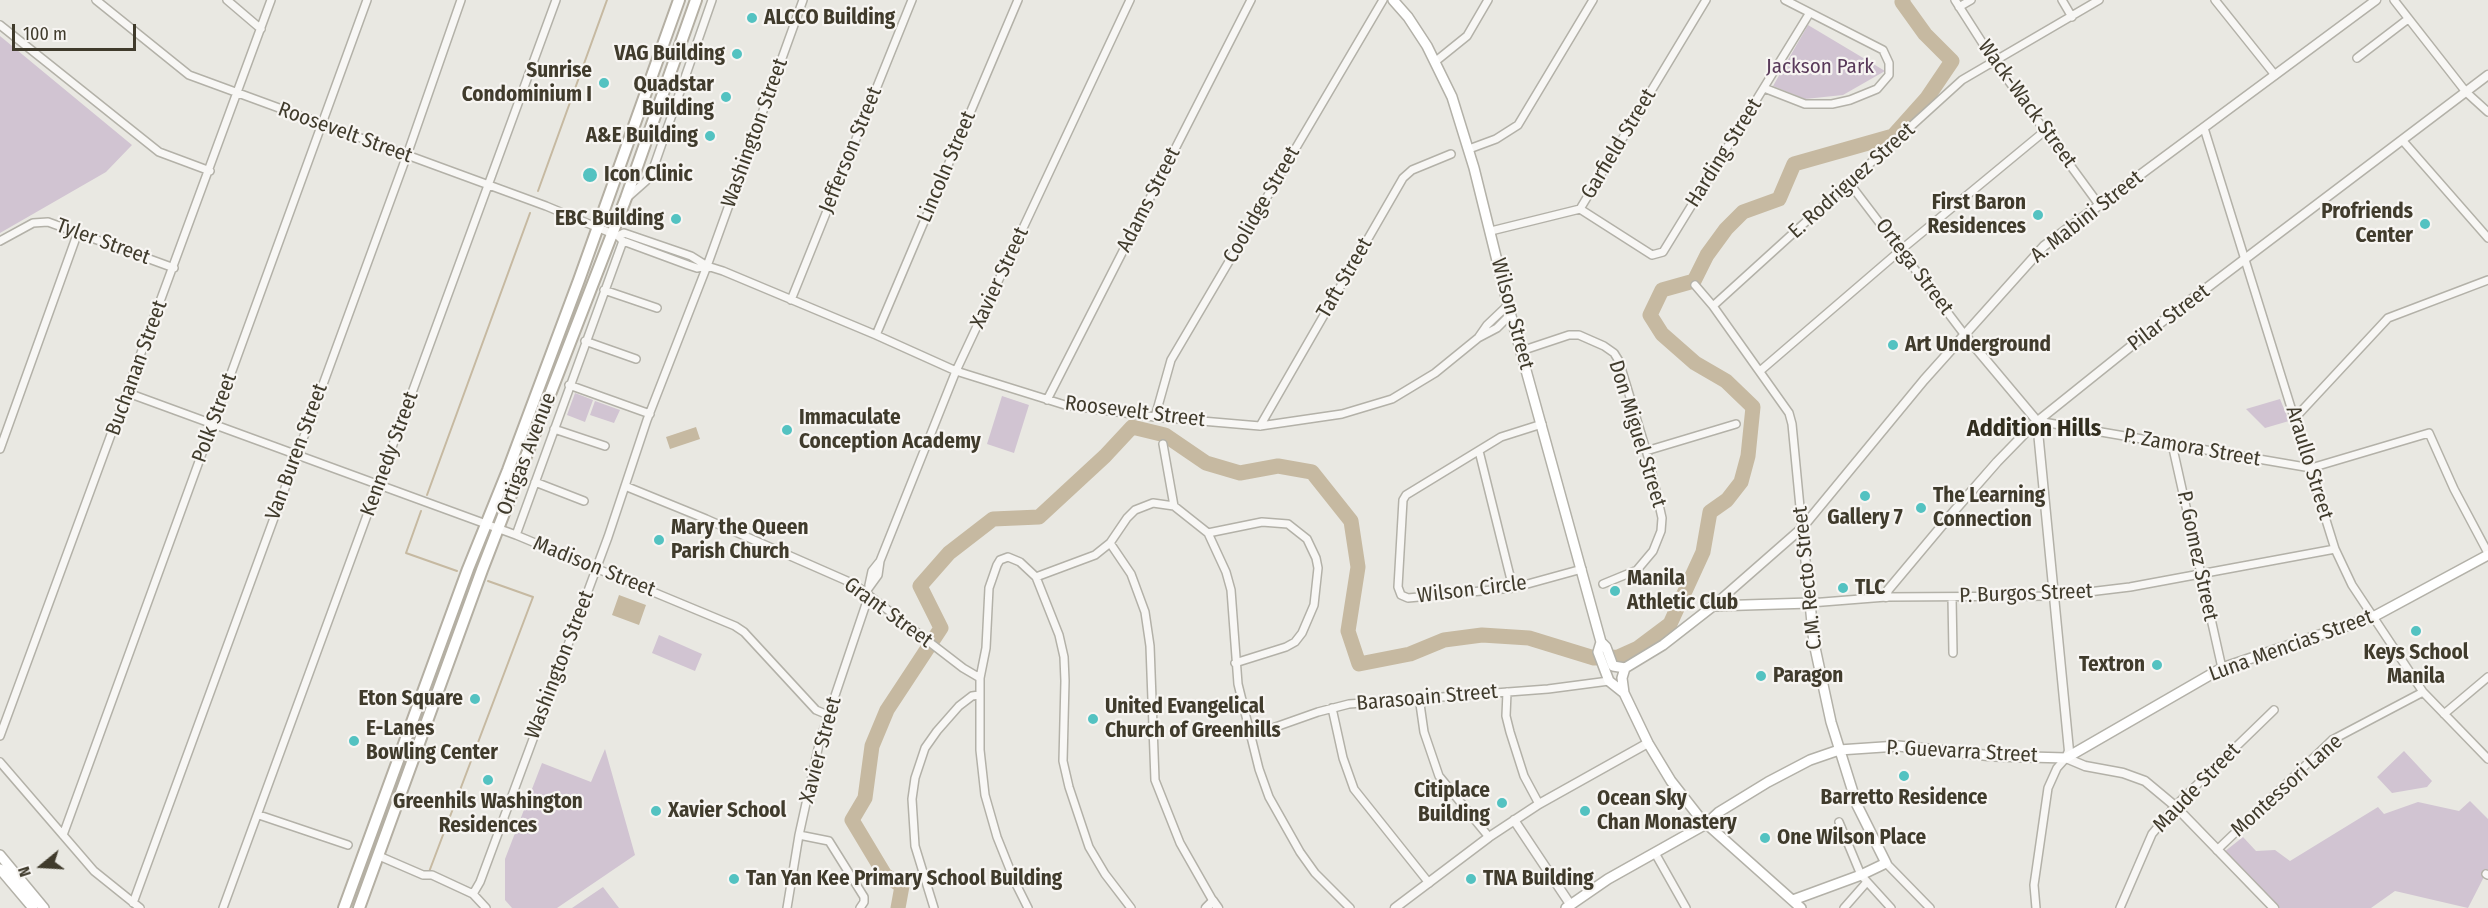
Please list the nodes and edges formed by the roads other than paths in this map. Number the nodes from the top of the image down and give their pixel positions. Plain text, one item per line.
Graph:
1 (96, 0) edge
2 (226, 0) edge
3 (271, 0) edge
4 (367, 0) edge
5 (461, 0) edge
6 (556, 0) edge
7 (679, 0) edge
8 (696, 0) edge
9 (712, 0) edge
10 (802, 0) edge
11 (912, 0) edge
12 (1018, 0) edge
13 (1130, 0) edge
14 (1251, 0) edge
15 (1383, 0) edge
16 (1393, 0) edge
17 (1488, 0) edge
18 (1593, 0) edge
19 (1706, 0) edge
20 (1785, 0) edge
21 (1955, 0) edge
22 (1971, 0) edge
23 (2062, 0) edge
24 (2100, 0) edge
25 (2215, 0) edge
26 (2376, 0) edge
27 (2394, 0) edge
28 (1959, 7) junction
29 (1809, 14) junction
30 (2072, 16) junction
31 (2408, 19) junction
32 (0, 25) edge
33 (261, 29) junction
34 (2357, 58) dead end
35 (1436, 61) junction
36 (1994, 61) junction
37 (2275, 75) junction
38 (2488, 75) edge
39 (1764, 88) junction
40 (2466, 92) junction
41 (238, 94) junction
42 (2488, 112) edge
43 (322, 124) junction
44 (2204, 128) junction
45 (2046, 130) junction
46 (2403, 141) junction
47 (1469, 149) junction
48 (1451, 154) dead end
49 (407, 155) junction
50 (210, 171) junction
51 (1850, 184) junction
52 (489, 185) junction
53 (626, 198) junction
54 (2100, 206) junction
55 (1580, 209) junction
56 (598, 227) junction
57 (1491, 231) junction
58 (78, 232) junction
59 (618, 237) junction
60 (2488, 238) edge
61 (0, 241) edge
62 (1902, 249) junction
63 (2244, 261) junction
64 (707, 266) junction
65 (174, 268) junction
66 (2488, 280) edge
67 (1695, 285) dead end
68 (604, 290) junction
69 (791, 300) junction
70 (1713, 306) junction
71 (657, 308) dead end
72 (1510, 310) junction
73 (876, 334) junction
74 (1964, 334) junction
75 (585, 341) junction
76 (1521, 351) junction
77 (636, 359) dead end
78 (956, 371) junction
79 (1760, 371) junction
80 (569, 385) junction
81 (128, 393) junction
82 (1047, 400) junction
83 (650, 414) junction
84 (1155, 417) junction
85 (2294, 419) junction
86 (2037, 421) junction
87 (1542, 424) junction
88 (1736, 424) dead end
89 (213, 425) junction
90 (1260, 426) junction
91 (554, 429) junction
92 (1162, 444) dead end
93 (2172, 444) junction
94 (605, 446) dead end
95 (0, 449) edge
96 (1646, 451) junction
97 (1479, 452) junction
98 (296, 454) junction
99 (2311, 468) junction
100 (535, 482) junction
101 (379, 485) junction
102 (625, 486) junction
103 (584, 501) dead end
104 (1174, 506) junction
105 (486, 524) junction
106 (1802, 528) junction
107 (499, 529) junction
108 (1208, 533) junction
109 (516, 535) junction
110 (1110, 543) junction
111 (2335, 549) junction
112 (2488, 554) edge
113 (596, 568) junction
114 (1582, 569) junction
115 (2200, 573) junction
116 (1036, 577) junction
117 (1603, 584) dead end
118 (1513, 588) junction
119 (867, 594) junction
120 (2055, 596) junction
121 (1886, 597) junction
122 (1952, 597) junction
123 (1810, 603) junction
124 (1713, 606) junction
125 (2373, 617) junction
126 (1602, 648) junction
127 (1953, 653) dead end
128 (1235, 663) junction
129 (1625, 668) junction
130 (2222, 668) junction
131 (2488, 677) edge
132 (980, 678) junction
133 (1609, 681) junction
134 (1507, 692) junction
135 (2423, 692) junction
136 (1624, 693) junction
137 (979, 695) junction
138 (1419, 697) junction
139 (1332, 708) junction
140 (2274, 710) dead end
141 (2444, 714) junction
142 (828, 715) junction
143 (0, 736) edge
144 (1250, 736) junction
145 (1648, 743) junction
146 (1839, 750) junction
147 (2066, 758) junction
148 (2488, 759) edge
149 (0, 762) edge
150 (1539, 804) junction
151 (2175, 806) junction
152 (259, 815) junction
153 (1514, 820) junction
154 (1839, 822) dead end
155 (1706, 824) junction
156 (63, 835) junction
157 (799, 835) junction
158 (1489, 837) junction
159 (348, 845) dead end
160 (2217, 850) junction
161 (1655, 853) junction
162 (0, 855) edge
163 (378, 856) junction
164 (1886, 863) junction
165 (0, 870) edge
166 (1864, 879) junction
167 (1429, 883) junction
168 (473, 894) junction
169 (1793, 900) junction
170 (133, 903) junction
171 (1216, 905) edge
172 (1570, 907) edge
173 (33, 908) edge
174 (44, 908) edge
175 (140, 908) edge
176 (223, 908) edge
177 (344, 908) edge
178 (358, 908) edge
179 (486, 908) edge
180 (787, 908) edge
181 (860, 908) edge
182 (934, 908) edge
183 (1028, 908) edge
184 (1131, 908) edge
185 (1206, 908) edge
186 (1350, 908) edge
187 (1395, 908) edge
188 (1686, 908) edge
189 (1801, 908) edge
190 (1844, 908) edge
191 (1891, 908) edge
192 (1930, 908) edge
193 (2036, 908) edge
194 (2120, 908) edge
195 (2274, 908) edge

1 - 41 street, Roosevelt Street
2 - 33 street
3 - 33 street, Buchanan Street
4 - 43 street, Polk Street
5 - 49 street, Van Buren Street
6 - 52 street, Kennedy Street
7 - 56 main road, Ortigas Avenue
8 - 53 main road, Ortigas Avenue
9 - 53 street
10 - 64 street, Washington Street
11 - 69 street, Jefferson Street
12 - 73 street, Lincoln Street
13 - 78 street, Xavier Street
14 - 82 street, Adams Street
15 - 84 street, Coolidge Street
16 - 35 main road, Wilson Street
17 - 35 street
18 - 47 street
19 - 55 street, Garfield Street
20 - 29 street
21 - 28 street, Wack-Wack Street
22 - 28 street
23 - 30 street
24 - 30 street, E. Rodriguez Street
25 - 37 street
26 - 37 street, A. Mabini Street
27 - 31 street
28 - 36 street, Wack-Wack Street
29 - 39 street, Harding Street
29 - 39 street
30 - 36 street, E. Rodriguez Street
31 - 34 street
31 - 40 street
32 - 50 street
33 - 41 street, Buchanan Street
35 - 47 main road, Wilson Street
36 - 45 street, Wack-Wack Street
36 - 51 street, E. Rodriguez Street
37 - 44 street, A. Mabini Street
38 - 40 street, Pilar Street
39 - 55 street, Harding Street
40 - 42 street
40 - 46 street, Pilar Street
41 - 43 street, Roosevelt Street
41 - 50 street, Buchanan Street
43 - 49 street, Roosevelt Street
43 - 89 street, Polk Street
44 - 54 street, A. Mabini Street
44 - 63 street, Araullo Street
45 - 54 street, Wack-Wack Street
45 - 62 street
46 - 60 street
46 - 63 street, Pilar Street
47 - 57 main road, Wilson Street
48 - 90 street, Taft Street
49 - 52 street, Roosevelt Street
49 - 98 street, Van Buren Street
50 - 65 street, Buchanan Street
51 - 62 street, Ortega Street
51 - 70 street, E. Rodriguez Street
52 - 56 street, Roosevelt Street
52 - 101 street, Kennedy Street
53 - 59 main road, Ortigas Avenue
54 - 74 street, A. Mabini Street
55 - 57 street, Garfield Street
56 - 59 street, Roosevelt Street
56 - 105 main road, Ortigas Avenue
57 - 72 main road, Wilson Street
58 - 61 street, Tyler Street
58 - 65 street, Tyler Street
58 - 95 street
59 - 64 street, Roosevelt Street
59 - 64 street
59 - 68 street
59 - 107 main road, Ortigas Avenue
62 - 74 street, Ortega Street
62 - 79 street
63 - 85 street, Araullo Street
63 - 86 street, Pilar Street
64 - 69 street, Roosevelt Street
64 - 83 street, Washington Street
65 - 81 street, Buchanan Street
66 - 85 street
67 - 70 street, C.M. Recto Street
68 - 71 street
68 - 75 street
69 - 73 street, Roosevelt Street
70 - 79 street, C.M. Recto Street
72 - 76 main road, Wilson Street
72 - 90 street, Roosevelt Street
73 - 78 street, Roosevelt Street
74 - 86 street, Ortega Street
74 - 106 street, A. Mabini Street
75 - 77 street
75 - 80 street
76 - 87 main road, Wilson Street
76 - 96 street, Don Miguel Street
78 - 82 street, Roosevelt Street
78 - 119 street, Xavier Street
79 - 106 street, C.M. Recto Street
80 - 83 street
80 - 91 street
81 - 89 street, Madison Street
81 - 143 street, Buchanan Street
82 - 84 street, Roosevelt Street
83 - 102 street, Washington Street
84 - 90 street, Roosevelt Street
85 - 99 street, Araullo Street
86 - 93 street, P. Zamora Street
86 - 120 street
86 - 121 street, Pilar Street
87 - 97 street, Wilson Circle
87 - 114 main road, Wilson Street
88 - 96 street
89 - 98 street, Madison Street
89 - 156 street, Polk Street
91 - 94 street
91 - 100 street
92 - 104 street
93 - 99 street, P. Zamora Street
93 - 115 street, P. Gomez Street
96 - 117 street, Don Miguel Street
97 - 118 street
97 - 118 street, Wilson Circle
98 - 101 street, Madison Street
98 - 170 street, Van Buren Street
99 - 111 street, Araullo Street
99 - 112 street
100 - 103 street
100 - 109 street
101 - 105 street, Madison Street
101 - 152 street, Kennedy Street
102 - 113 street, Washington Street
102 - 119 street, Grant Street
104 - 108 street
104 - 110 street
105 - 107 street, Madison Street
105 - 177 main road, Ortigas Avenue
106 - 123 street, C.M. Recto Street
106 - 124 street, A. Mabini Street
107 - 109 street, Madison Street
107 - 163 main road, Ortigas Avenue
108 - 128 street
108 - 128 street
109 - 113 street, Madison Street
110 - 116 street
110 - 171 street
111 - 115 street, P. Burgos Street
111 - 125 street, Araullo Street
112 - 125 main road, Luna Mencias Street
113 - 142 street, Madison Street
113 - 168 street, Washington Street
114 - 118 street, Wilson Circle
114 - 126 main road, Wilson Street
115 - 120 street, P. Burgos Street
115 - 130 street, P. Gomez Street
116 - 132 street
116 - 184 street
119 - 132 street, Grant Street
119 - 142 street, Xavier Street
120 - 122 street, P. Burgos Street
120 - 147 street
121 - 122 street, P. Burgos Street
121 - 123 street, P. Burgos Street
122 - 127 street
123 - 124 main road, P. Burgos Street
123 - 146 main road, C.M. Recto Street
124 - 129 main road, A. Mabini Street
125 - 130 main road, Luna Mencias Street
125 - 135 street, Araullo Street
126 - 129 main road, Wilson Street
126 - 133 main road, Wilson Street
128 - 144 street
129 - 136 main road, Wilson Street
130 - 147 main road, Luna Mencias Street
131 - 141 street
132 - 137 street
133 - 134 street, Barasoain Street
133 - 136 main road, Wilson Street
134 - 138 street, Barasoain Street
134 - 150 street
135 - 141 street, Araullo Street
135 - 160 street, Montessori Lane
136 - 145 main road, Wilson Street
137 - 182 street
137 - 183 street
138 - 139 street, Barasoain Street
138 - 158 street
139 - 144 street, Barasoain Street
139 - 167 street
140 - 151 street, Maude Street
141 - 148 street, Araullo Street
142 - 157 street, Xavier Street
144 - 186 street
145 - 150 street
145 - 155 main road, Wilson Street
146 - 147 main road, P. Guevarra Street
146 - 155 main road, P. Guevarra Street
146 - 164 main road, C.M. Recto Street
147 - 151 street, P. Guevarra Street
147 - 193 street
149 - 156 street
150 - 153 street
151 - 160 street, P. Guevarra Street
151 - 194 street, Maude Street
152 - 159 street
152 - 176 street, Kennedy Street
153 - 158 street
153 - 172 street
154 - 166 street
155 - 161 main road, P. Guevarra Street
155 - 169 main road, Wilson Street
156 - 170 street
157 - 180 street, Xavier Street
157 - 181 street
158 - 167 street
160 - 195 street, P. Guevarra Street
161 - 172 main road, P. Guevarra Street
161 - 188 street
162 - 174 main road
163 - 168 street
163 - 178 main road, Ortigas Avenue
164 - 166 main road
164 - 192 street, C.M. Recto Street
165 - 173 main road
166 - 169 main road
166 - 190 street
166 - 191 street
167 - 187 street
168 - 179 street
169 - 189 main road, Wilson Street
170 - 175 street
171 - 185 street

